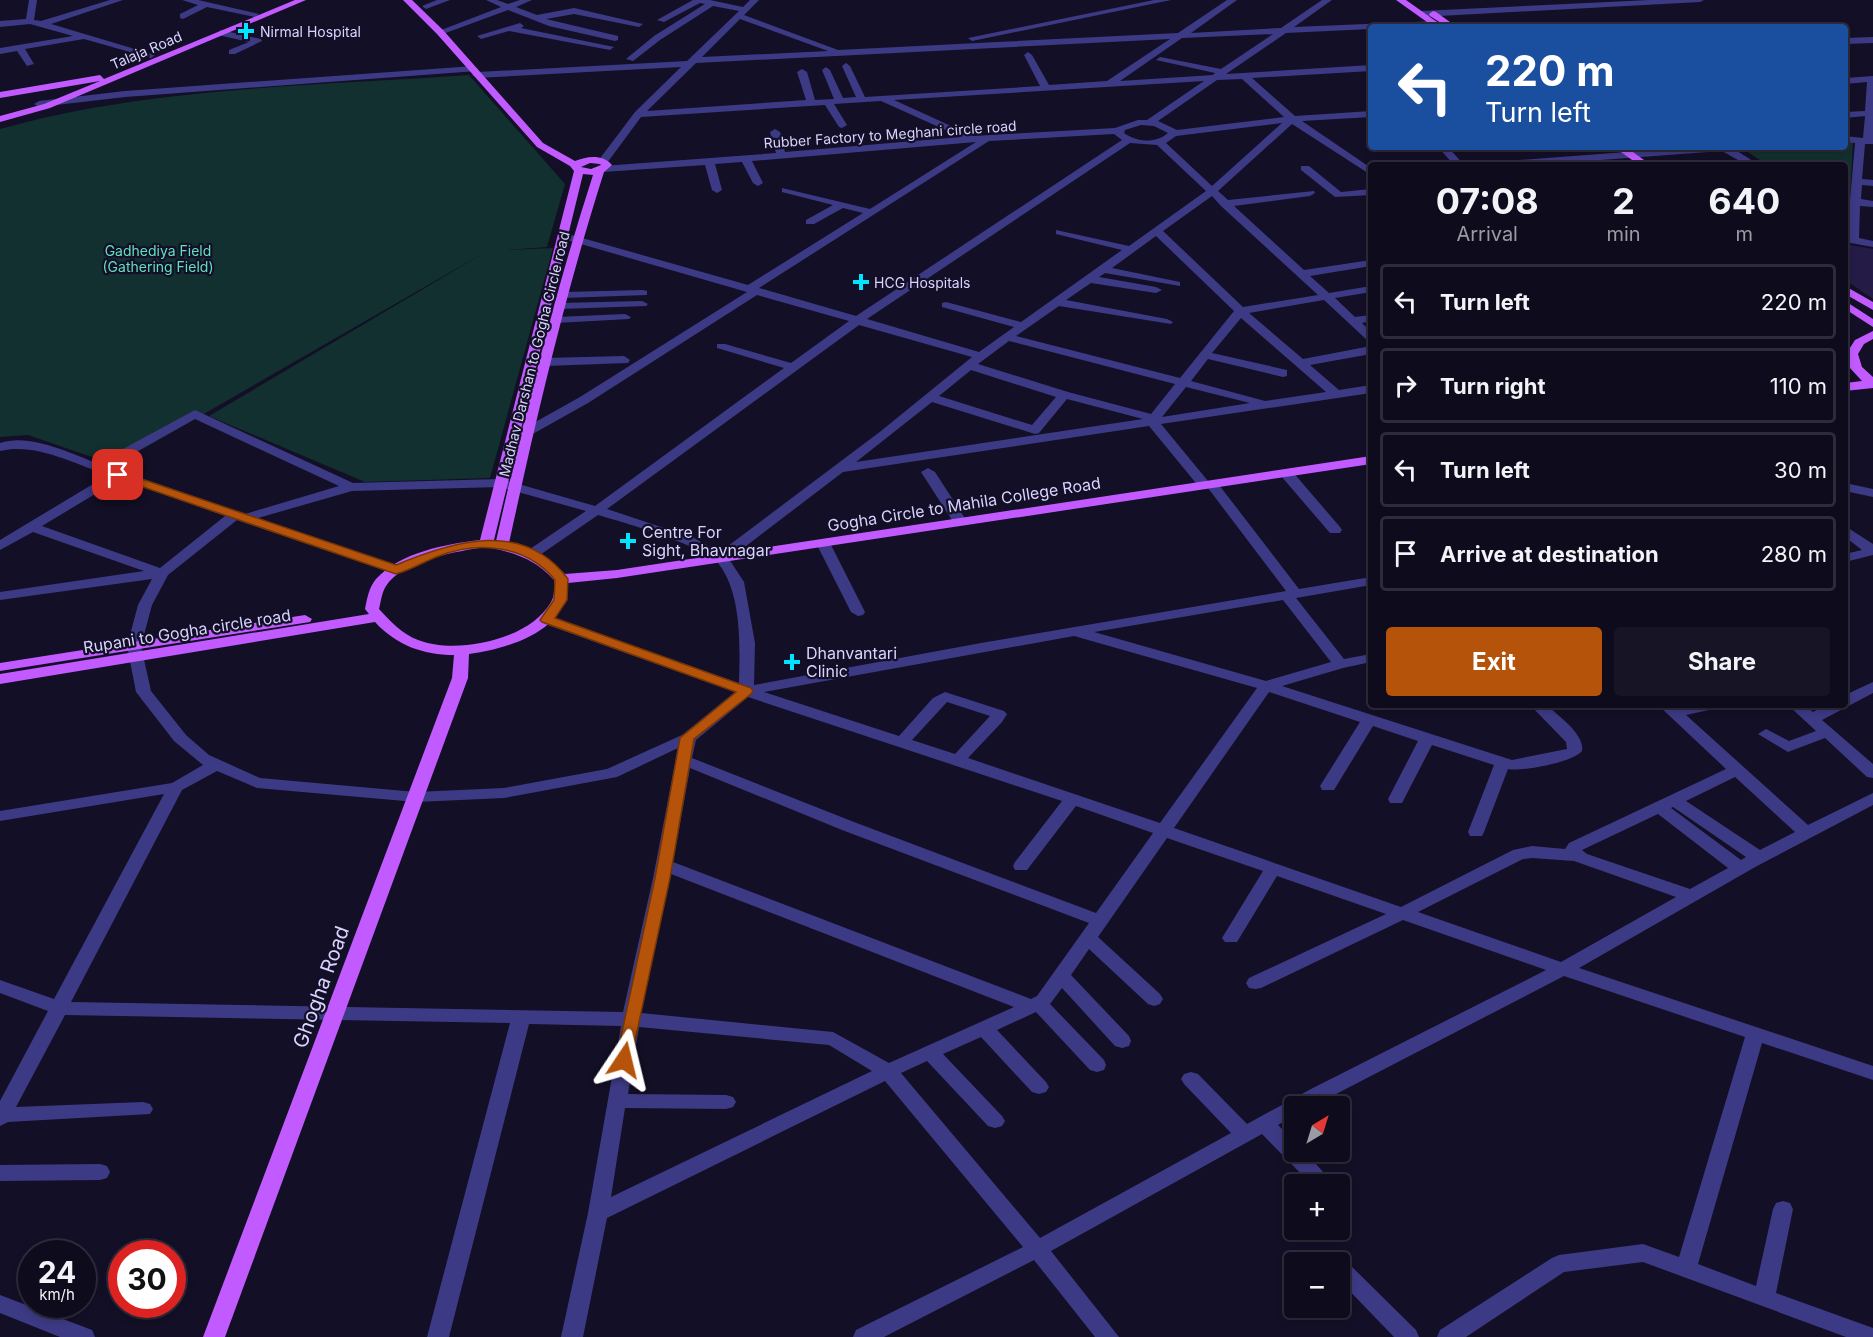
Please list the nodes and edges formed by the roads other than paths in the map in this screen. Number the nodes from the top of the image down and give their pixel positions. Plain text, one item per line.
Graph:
1 (33, 0) edge
2 (119, 0) edge
3 (186, 0) edge
4 (231, 0) edge
5 (291, 0) edge
6 (302, 0) edge
7 (407, 0) edge
8 (446, 0) edge
9 (490, 0) edge
10 (528, 0) edge
11 (698, 0) edge
12 (755, 0) edge
13 (1167, 0) edge
14 (1233, 0) edge
15 (1328, 0) edge
16 (1400, 0) edge
17 (1413, 0) edge
18 (1484, 0) edge
19 (1700, 0) edge
20 (423, 3) edge
21 (711, 3) junction
22 (1580, 3) edge
23 (206, 4) junction
24 (1070, 5) dead end
25 (215, 6) junction
26 (510, 8) junction
27 (1496, 10) junction
28 (742, 13) junction
29 (255, 14) junction
30 (1088, 15) junction
31 (183, 16) dead end
32 (537, 19) junction
33 (661, 20) dead end
34 (1435, 21) edge
35 (36, 22) junction
36 (639, 24) dead end
37 (1392, 24) edge
38 (0, 26) edge
39 (1368, 26) edge
40 (510, 29) junction
41 (444, 31) junction
42 (1279, 32) junction
43 (221, 33) junction
44 (84, 36) junction
45 (481, 36) dead end
46 (1177, 36) junction
47 (1873, 40) edge
48 (1848, 41) edge
49 (977, 42) junction
50 (19, 47) junction
51 (0, 51) edge
52 (232, 52) dead end
53 (843, 53) junction
54 (151, 54) junction
55 (1028, 55) dead end
56 (630, 59) dead end
57 (692, 62) junction
58 (30, 63) dead end
59 (1163, 64) dead end
60 (846, 66) dead end
61 (1368, 68) edge
62 (826, 70) dead end
63 (802, 72) dead end
64 (479, 73) junction
65 (1216, 76) junction
66 (1244, 76) junction
67 (1873, 79) edge
68 (95, 81) junction
69 (1848, 81) edge
70 (1109, 84) junction
71 (1046, 88) junction
72 (0, 97) edge
73 (884, 99) junction
74 (862, 101) junction
75 (57, 102) junction
76 (840, 102) junction
77 (828, 103) junction
78 (39, 104) junction
79 (812, 104) junction
80 (1173, 106) junction
81 (1871, 111) edge
82 (0, 114) edge
83 (638, 114) junction
84 (1368, 114) edge
85 (1848, 115) edge
86 (0, 119) edge
87 (1292, 119) junction
88 (1149, 122) junction
89 (842, 125) dead end
90 (1168, 129) junction
91 (775, 132) dead end
92 (1123, 136) junction
93 (982, 139) junction
94 (1848, 140) edge
95 (1142, 142) junction
96 (1159, 142) junction
97 (1867, 142) edge
98 (1446, 150) edge
99 (1705, 150) edge
100 (1728, 150) edge
101 (1632, 151) edge
102 (780, 155) junction
103 (745, 158) junction
104 (1100, 158) junction
105 (1645, 160) edge
106 (709, 161) junction
107 (1456, 162) edge
108 (1553, 162) edge
109 (1749, 162) edge
110 (593, 165) junction
111 (1305, 168) dead end
112 (1368, 170) edge
113 (1857, 181) junction
114 (758, 183) dead end
115 (1873, 183) edge
116 (717, 190) dead end
117 (786, 190) dead end
118 (1211, 192) junction
119 (1368, 192) edge
120 (1310, 194) dead end
121 (1852, 203) edge
122 (1225, 204) junction
123 (1873, 204) edge
124 (841, 205) junction
125 (871, 212) junction
126 (810, 222) dead end
127 (1156, 231) junction
128 (1060, 232) dead end
129 (564, 236) junction
130 (1849, 239) edge
131 (577, 240) junction
132 (1873, 244) edge
133 (1130, 249) junction
134 (1368, 263) edge
135 (1101, 270) junction
136 (1301, 274) junction
137 (1089, 279) junction
138 (1176, 284) dead end
139 (1368, 289) edge
140 (753, 290) junction
141 (1156, 290) dead end
142 (1848, 291) edge
143 (1325, 296) junction
144 (642, 299) dead end
145 (561, 301) junction
146 (1056, 302) junction
147 (946, 305) dead end
148 (1848, 306) edge
149 (1873, 307) edge
150 (1240, 311) junction
151 (624, 317) dead end
152 (1368, 318) edge
153 (556, 320) junction
154 (858, 320) junction
155 (1353, 321) junction
156 (1167, 322) dead end
157 (1873, 324) edge
158 (1022, 326) junction
159 (1873, 334) edge
160 (1368, 335) edge
161 (1006, 337) junction
162 (721, 346) dead end
163 (1368, 351) edge
164 (1205, 355) junction
165 (981, 356) junction
166 (624, 360) dead end
167 (545, 362) junction
168 (1301, 363) junction
169 (968, 366) junction
170 (792, 367) junction
171 (1283, 372) dead end
172 (1184, 382) junction
173 (1872, 383) edge
174 (1848, 387) edge
175 (1368, 392) edge
176 (1336, 394) junction
177 (1064, 395) junction
178 (930, 397) junction
179 (1267, 404) junction
180 (1154, 420) junction
181 (527, 432) junction
182 (513, 440) junction
183 (0, 447) edge
184 (1368, 460) edge
185 (98, 468) junction
186 (840, 468) junction
187 (928, 472) dead end
188 (1286, 473) junction
189 (118, 475) junction
190 (509, 485) junction
191 (1208, 485) junction
192 (351, 487) junction
193 (1848, 488) edge
194 (1873, 494) edge
195 (597, 510) junction
196 (239, 516) junction
197 (959, 520) junction
198 (31, 527) junction
199 (1335, 530) dead end
200 (1848, 532) edge
201 (1848, 532) edge
202 (1873, 538) edge
203 (486, 543) junction
204 (823, 543) junction
205 (0, 546) edge
206 (502, 546) junction
207 (1873, 551) edge
208 (532, 554) junction
209 (1848, 557) edge
210 (722, 558) junction
211 (396, 570) junction
212 (162, 573) junction
213 (561, 579) junction
214 (1368, 582) edge
215 (1291, 595) junction
216 (0, 596) edge
217 (858, 612) dead end
218 (375, 613) junction
219 (547, 620) junction
220 (1075, 631) junction
221 (462, 650) junction
222 (135, 652) junction
223 (1368, 659) edge
224 (1340, 664) junction
225 (0, 667) edge
226 (0, 679) edge
227 (1266, 686) junction
228 (1873, 687) edge
229 (746, 691) junction
230 (1848, 700) edge
231 (1542, 708) edge
232 (1799, 708) edge
233 (1832, 708) edge
234 (1670, 709) edge
235 (1811, 719) junction
236 (1369, 720) junction
237 (1827, 732) junction
238 (1766, 734) dead end
239 (688, 738) junction
240 (1427, 739) junction
241 (902, 742) junction
242 (684, 760) junction
243 (957, 761) junction
244 (1502, 764) junction
245 (216, 765) junction
246 (1737, 770) junction
247 (1873, 772) edge
248 (1328, 786) dead end
249 (176, 787) junction
250 (416, 797) junction
251 (1873, 798) edge
252 (1072, 799) junction
253 (1396, 799) dead end
254 (1666, 804) junction
255 (0, 816) edge
256 (1165, 831) junction
257 (1476, 832) dead end
258 (1806, 833) junction
259 (1576, 856) junction
260 (1759, 858) junction
261 (665, 865) junction
262 (1021, 866) dead end
263 (1272, 868) junction
264 (1740, 868) junction
265 (1691, 896) junction
266 (1403, 913) junction
267 (1100, 921) junction
268 (1088, 938) junction
269 (1231, 938) dead end
270 (1563, 969) junction
271 (1060, 976) junction
272 (1254, 983) dead end
273 (0, 986) edge
274 (1154, 999) dead end
275 (1035, 1004) junction
276 (60, 1008) junction
277 (335, 1014) junction
278 (521, 1017) junction
279 (631, 1019) junction
280 (984, 1028) junction
281 (1755, 1033) junction
282 (1122, 1041) dead end
283 (930, 1052) junction
284 (1097, 1065) dead end
285 (888, 1071) junction
286 (1873, 1072) edge
287 (1191, 1078) dead end
288 (1039, 1087) dead end
289 (617, 1101) junction
290 (726, 1102) dead end
291 (144, 1109) dead end
292 (1, 1117) edge
293 (995, 1121) dead end
294 (1264, 1123) junction
295 (1245, 1134) junction
296 (100, 1172) dead end
297 (0, 1173) edge
298 (1314, 1174) edge
299 (1784, 1209) dead end
300 (598, 1213) junction
301 (1037, 1249) junction
302 (1686, 1269) junction
303 (1350, 1278) edge
304 (1764, 1297) junction
305 (0, 1304) edge
306 (84, 1337) edge
307 (214, 1337) edge
308 (438, 1337) edge
309 (572, 1337) edge
310 (864, 1337) edge
311 (1108, 1337) edge
312 (1408, 1337) edge
313 (1448, 1337) edge
314 (1871, 1337) edge

1 - 35 street
2 - 35 street
3 - 23 street
4 - 25 street
5 - 29 main road, Talaja Road
6 - 43 main road, Talaja Road
7 - 41 main road
8 - 20 street
9 - 26 street
10 - 26 street
11 - 21 street
11 - 33 street
12 - 28 street
13 - 30 street
14 - 46 street
15 - 42 street
16 - 34 main road
17 - 34 main road
18 - 27 street
19 - 22 street
20 - 41 main road
21 - 28 street
21 - 56 street
22 - 27 street
23 - 25 street
23 - 31 street
24 - 30 street
25 - 29 street
26 - 32 street
26 - 41 street
27 - 34 street
28 - 53 street
28 - 57 street
29 - 54 main road, Talaja Road
30 - 49 street
32 - 36 street
32 - 40 street
32 - 40 street
34 - 37 street
35 - 38 street
35 - 44 street
39 - 42 street
40 - 45 street
41 - 64 main road
42 - 46 street
42 - 65 street
43 - 52 street
43 - 68 main road, Talaja Road
44 - 50 street
44 - 54 street
46 - 49 street
46 - 70 street
47 - 48 street
49 - 53 street
50 - 51 street
50 - 58 street
53 - 57 street
54 - 68 main road, Talaja Road
55 - 71 street
57 - 64 street
57 - 83 street
59 - 65 street
60 - 74 street
61 - 66 street
62 - 76 street
63 - 79 street
64 - 75 street
64 - 110 main road
65 - 66 street
65 - 70 street
65 - 80 street
66 - 87 street
67 - 69 street
67 - 81 street
68 - 72 main road
68 - 75 main road, Talaja Road
68 - 78 main road, Talaja Road
70 - 71 street
71 - 73 street
73 - 74 street
73 - 93 street
74 - 76 street
75 - 78 street
75 - 86 main road, Talaja Road
76 - 77 street
77 - 79 street
77 - 89 street
78 - 82 main road, Talaja Road
79 - 83 street
80 - 88 street
80 - 90 street
81 - 85 street
81 - 97 street
83 - 110 street
84 - 87 street
87 - 90 street
87 - 112 street
87 - 118 street
88 - 90 street
88 - 92 street
90 - 96 street
91 - 102 street
92 - 93 street, Rubber Factory to Meghani circle road
92 - 95 street, Rubber Factory to Meghani circle road
92 - 104 street
93 - 102 street, Rubber Factory to Meghani circle road
93 - 125 street
94 - 97 street
95 - 96 street
95 - 104 street
96 - 118 street
97 - 113 street
98 - 107 street
99 - 105 street
100 - 109 street
101 - 105 street
101 - 108 street
102 - 103 street, Rubber Factory to Meghani circle road
103 - 106 street, Rubber Factory to Meghani circle road
103 - 114 street
104 - 154 street
106 - 110 street, Rubber Factory to Meghani circle road
106 - 116 street
110 - 129 main road, Madhav Darshan to Gogha Circle road
110 - 131 main road, Madhav Darshan to Gogha Circle road
111 - 119 street
113 - 115 street
113 - 121 street
117 - 124 street
118 - 122 street
118 - 127 street
120 - 122 street
121 - 123 street
121 - 130 street
122 - 136 street
124 - 125 street
124 - 126 street
125 - 140 street
127 - 133 street
127 - 150 street
128 - 133 street
129 - 131 street
129 - 182 main road, Madhav Darshan to Gogha Circle road
130 - 132 street
131 - 140 street
131 - 145 main road, Madhav Darshan to Gogha Circle road
133 - 135 street
134 - 136 street
135 - 137 street
135 - 138 street
136 - 143 street
137 - 141 street
137 - 146 street
139 - 143 street
140 - 154 street
140 - 181 street
142 - 149 main road
143 - 150 street
143 - 155 street
144 - 145 street
145 - 153 main road, Madhav Darshan to Gogha Circle road
146 - 156 street
146 - 158 street
147 - 158 street
148 - 157 main road
150 - 164 street
150 - 168 street
151 - 153 street
152 - 155 street
153 - 167 main road, Madhav Darshan to Gogha Circle road
154 - 165 street
154 - 170 street
155 - 160 street
158 - 161 street
159 - 173 main road
161 - 165 street
161 - 172 street
162 - 170 street
163 - 168 street
164 - 171 street
164 - 172 street
165 - 169 street
166 - 167 street
167 - 181 main road, Madhav Darshan to Gogha Circle road
168 - 176 street
169 - 177 street
169 - 178 street
170 - 195 street
172 - 179 street
172 - 180 street
173 - 174 main road
175 - 176 street
176 - 179 street
177 - 178 street
177 - 180 street
178 - 186 street
179 - 180 street
180 - 186 street
180 - 191 street
181 - 182 street
181 - 190 main road, Madhav Darshan to Gogha Circle road
182 - 190 main road, Madhav Darshan to Gogha Circle road
183 - 185 street
184 - 188 main road, Gogha Circle to Mahila College Road
185 - 189 street
185 - 192 street
186 - 210 street
187 - 197 street
188 - 191 main road, Gogha Circle to Mahila College Road
188 - 199 street
189 - 196 street
189 - 198 street
190 - 192 street
190 - 195 street
190 - 203 main road, Madhav Darshan to Gogha Circle road
190 - 206 main road, Madhav Darshan to Gogha Circle road
191 - 197 main road, Gogha Circle to Mahila College Road
191 - 215 street
192 - 196 street
193 - 194 street
195 - 208 street
195 - 210 street
196 - 211 street
196 - 212 street
197 - 204 main road, Gogha Circle to Mahila College Road
198 - 205 street
198 - 212 street
200 - 202 street
201 - 207 street
203 - 206 main road
203 - 211 main road
204 - 210 main road, Gogha Circle to Mahila College Road
204 - 217 street
206 - 208 main road
207 - 209 street
208 - 213 main road
210 - 213 main road, Gogha Circle to Mahila College Road
210 - 229 street
211 - 218 main road
212 - 216 street
212 - 222 street
213 - 219 main road
214 - 215 street
215 - 220 street
215 - 224 street
218 - 221 main road
218 - 222 main road, Rupani to Gogha circle road
219 - 221 main road
219 - 229 street
220 - 227 street
220 - 229 street
221 - 250 main road, Ghogha Road
222 - 225 main road, Rupani to Gogha circle road
222 - 226 main road, Rupani to Gogha circle road
222 - 245 street
223 - 224 street
224 - 227 street
227 - 236 street
227 - 256 street
228 - 230 street
229 - 239 street
229 - 241 street
231 - 244 street
232 - 235 street
233 - 235 street
234 - 246 street
235 - 237 street
236 - 240 street
236 - 248 street
237 - 238 street
237 - 247 street
239 - 242 street
239 - 250 street
240 - 244 street
240 - 253 street
241 - 243 street
241 - 243 street
242 - 261 street
242 - 267 street
243 - 252 street
244 - 257 street
245 - 249 street
245 - 250 street
246 - 254 street
246 - 258 street
249 - 255 street
249 - 276 street
250 - 277 main road, Ghogha Road
251 - 258 street
252 - 256 street
252 - 262 street
254 - 259 street
254 - 260 street
254 - 264 street
256 - 263 street
256 - 267 street
258 - 260 street
259 - 265 street
259 - 266 street
260 - 264 street
261 - 275 street
261 - 279 street
263 - 266 street
263 - 269 street
264 - 265 street
265 - 270 street
266 - 270 street
266 - 272 street
267 - 268 street
268 - 271 street
268 - 274 street
270 - 281 street
270 - 294 street
271 - 275 street
271 - 282 street
273 - 276 street
275 - 280 street
275 - 284 street
276 - 277 street
276 - 292 street
277 - 278 street
277 - 307 main road, Ghogha Road
278 - 279 street
278 - 308 street
279 - 285 street
279 - 289 street
280 - 283 street
280 - 288 street
281 - 286 street
281 - 302 street
283 - 285 street
283 - 293 street
285 - 300 street
285 - 301 street
287 - 295 street
289 - 290 street
289 - 300 street
291 - 292 street
294 - 295 street
294 - 298 street
295 - 301 street
296 - 297 street
299 - 304 street
300 - 309 street
301 - 310 street
301 - 311 street
302 - 304 street
302 - 313 street
303 - 312 street
304 - 314 street
305 - 306 street

